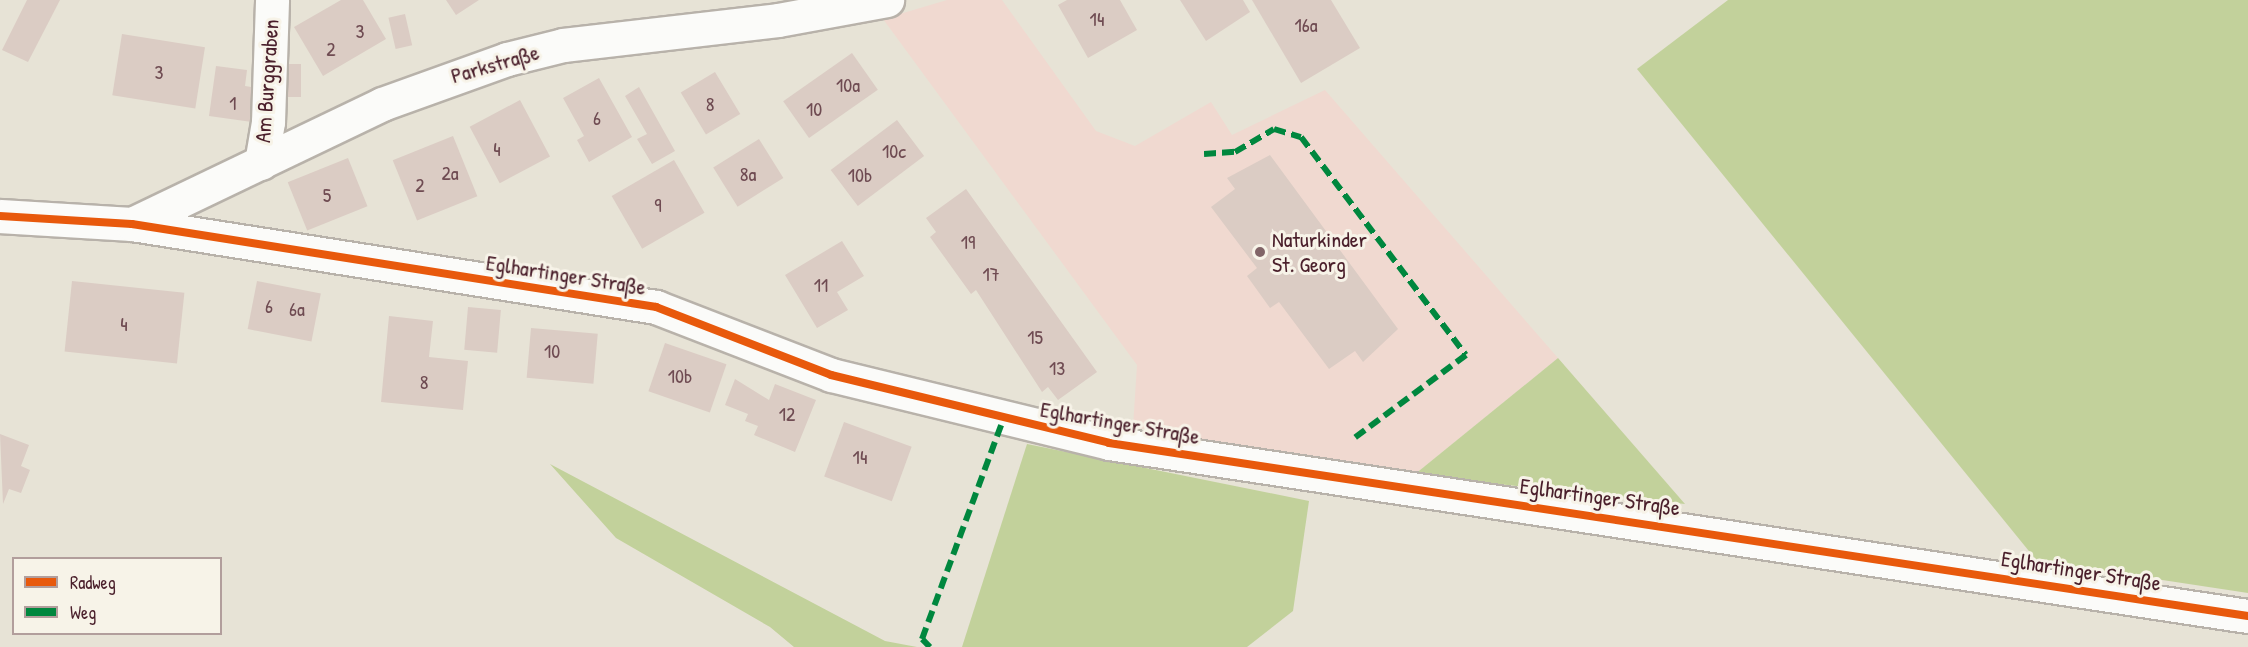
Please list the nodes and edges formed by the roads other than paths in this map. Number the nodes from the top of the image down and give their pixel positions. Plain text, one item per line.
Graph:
1 (272, 0) edge
2 (887, 0) edge
3 (261, 163) junction
4 (0, 216) edge
5 (132, 224) junction
6 (2248, 616) edge

1 - 3 street, Am Burggraben
2 - 3 street, Parkstraße
3 - 5 street, Parkstraße
4 - 5 street, Eglhartinger Straße
5 - 6 street, Eglhartinger Straße

